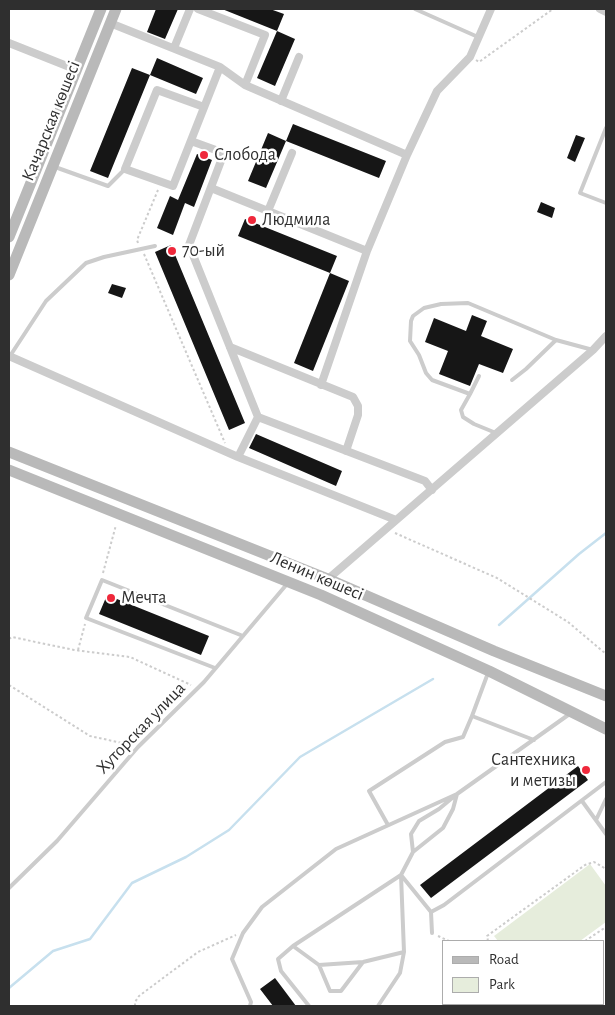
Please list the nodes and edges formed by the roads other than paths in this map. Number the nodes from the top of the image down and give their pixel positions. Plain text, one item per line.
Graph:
1 (101, 9) edge
2 (116, 9) edge
3 (190, 9) edge
4 (198, 9) edge
5 (415, 9) edge
6 (491, 9) edge
7 (600, 9) edge
8 (425, 11) edge
9 (606, 12) edge
10 (110, 23) junction
11 (478, 37) junction
12 (9, 43) edge
13 (174, 48) junction
14 (299, 57) dead end
15 (220, 67) junction
16 (77, 70) junction
17 (245, 85) junction
18 (281, 101) junction
19 (204, 107) junction
20 (606, 128) edge
21 (191, 141) junction
22 (600, 143) junction
23 (606, 146) edge
24 (292, 153) dead end
25 (407, 155) junction
26 (52, 166) junction
27 (125, 168) junction
28 (211, 188) junction
29 (606, 203) edge
30 (268, 211) junction
31 (9, 237) edge
32 (156, 246) dead end
33 (367, 251) junction
34 (9, 275) edge
35 (606, 336) edge
36 (556, 340) junction
37 (230, 347) junction
38 (593, 350) junction
39 (9, 356) edge
40 (479, 376) dead end
41 (512, 380) dead end
42 (321, 385) junction
43 (470, 394) junction
44 (258, 417) junction
45 (496, 433) junction
46 (346, 451) junction
47 (9, 452) edge
48 (238, 458) junction
49 (9, 470) edge
50 (432, 490) junction
51 (396, 520) junction
52 (328, 579) junction
53 (289, 582) junction
54 (243, 636) junction
55 (216, 668) junction
56 (489, 671) junction
57 (606, 696) edge
58 (573, 712) junction
59 (472, 716) junction
60 (606, 729) edge
61 (534, 740) junction
62 (606, 782) edge
63 (457, 794) junction
64 (606, 799) edge
65 (582, 801) junction
66 (596, 820) junction
67 (388, 825) junction
68 (606, 834) edge
69 (413, 852) junction
70 (401, 875) junction
71 (9, 888) edge
72 (431, 912) junction
73 (432, 933) road end
74 (293, 946) junction
75 (404, 952) junction
76 (363, 962) junction
77 (319, 965) junction
78 (379, 1005) edge
79 (250, 1006) edge
80 (309, 1006) edge

1 - 16 main road, Качарская көшесі
2 - 10 main road, Качарская көшесі
3 - 13 street
4 - 17 street
5 - 8 lane
6 - 11 street
7 - 9 street
8 - 11 lane
10 - 13 street
10 - 26 main road, Качарская көшесі
11 - 25 street
12 - 16 street
13 - 15 street
14 - 18 street
15 - 17 street
15 - 19 street
16 - 31 main road, Качарская көшесі
17 - 18 street
18 - 25 street
19 - 21 street
19 - 27 street
20 - 22 lane
21 - 27 street
21 - 28 street
22 - 23 lane
22 - 29 lane
24 - 30 street
25 - 33 street
26 - 27 lane
26 - 34 main road, Качарская көшесі
28 - 30 street
28 - 37 street
30 - 33 street
32 - 39 lane
33 - 42 street
35 - 38 street
36 - 38 lane
36 - 41 lane
36 - 43 lane
37 - 42 street
37 - 44 street
38 - 45 street
39 - 48 street
40 - 43 lane
42 - 46 street
43 - 45 lane
44 - 46 street
44 - 48 street
45 - 50 street
46 - 50 street
47 - 52 main road, Ленин көшесі
48 - 51 street
49 - 53 main road, Ленин көшесі
50 - 51 street
51 - 52 street
52 - 57 main road, Ленин көшесі
53 - 54 lane, Хуторская улица
53 - 56 main road, Ленин көшесі
54 - 55 lane, Хуторская улица
54 - 55 lane
55 - 71 lane, Хуторская улица
56 - 58 main road, Ленин көшесі
56 - 59 lane
58 - 60 main road, Ленин көшесі
58 - 61 lane
59 - 61 lane
59 - 67 lane
61 - 63 lane
62 - 65 lane
63 - 67 lane
63 - 69 lane
63 - 69 lane
64 - 66 lane
65 - 66 lane
65 - 72 lane
66 - 68 lane
67 - 79 lane
69 - 70 lane
70 - 72 lane
70 - 74 lane
70 - 75 lane
72 - 73 lane
74 - 77 lane
74 - 80 lane
75 - 76 lane
75 - 78 lane
76 - 77 lane
76 - 77 lane

